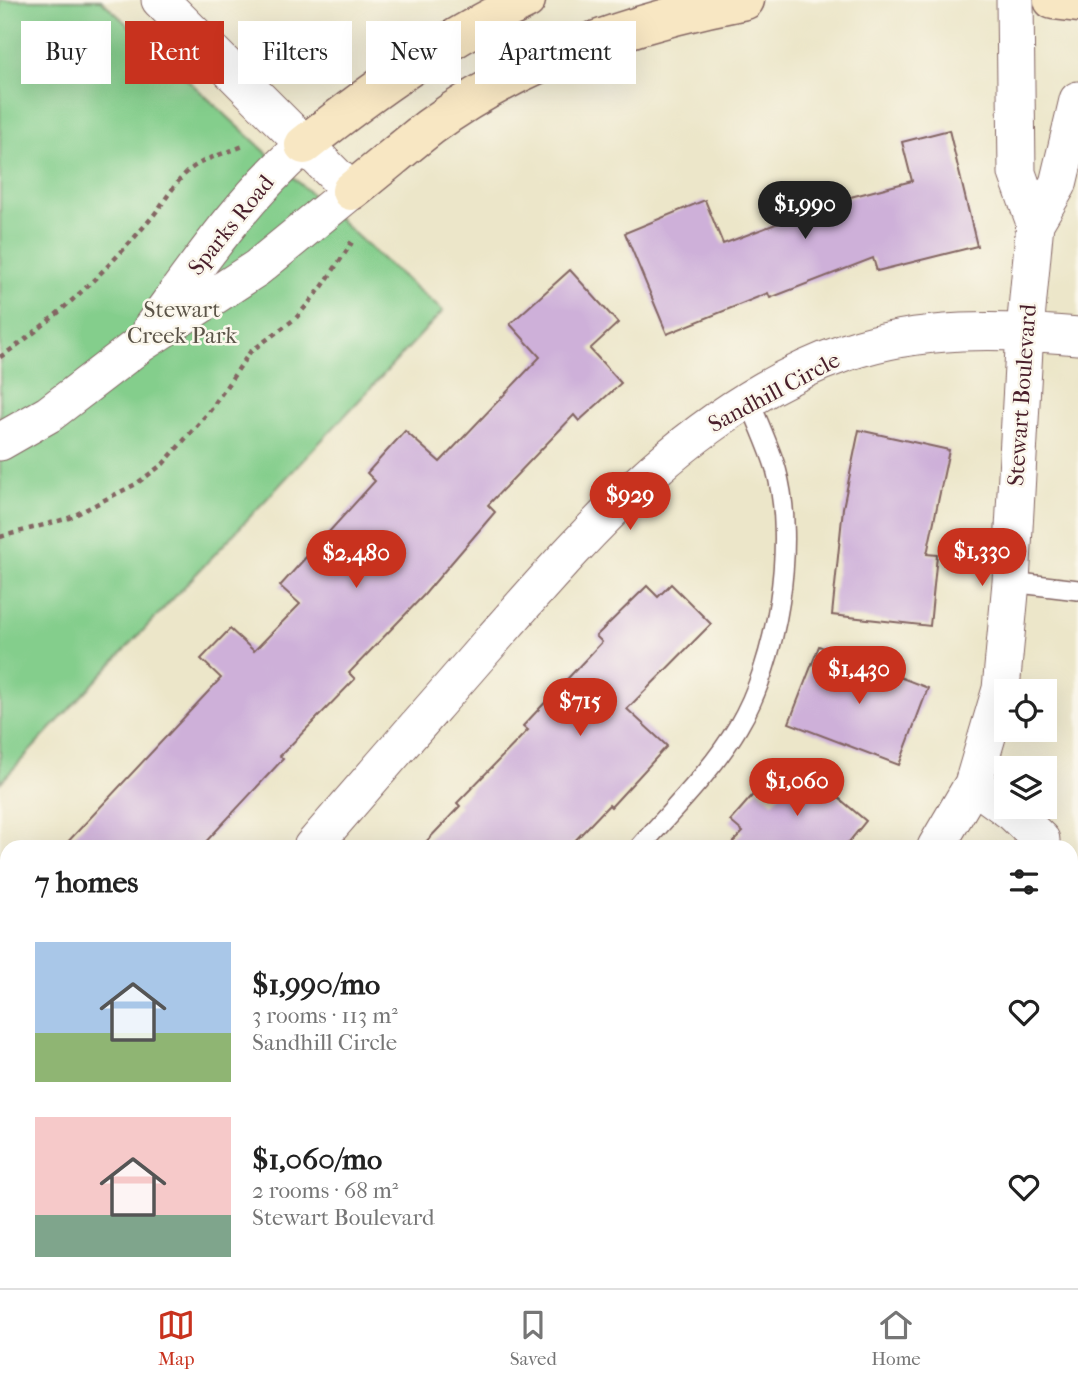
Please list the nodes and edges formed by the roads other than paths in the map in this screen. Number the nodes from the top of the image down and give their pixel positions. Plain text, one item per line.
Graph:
1 (160, 0) edge
2 (526, 0) edge
3 (745, 0) edge
4 (1015, 0) edge
5 (1053, 0) edge
6 (1078, 4) edge
7 (1078, 100) edge
8 (304, 145) junction
9 (351, 191) junction
10 (1035, 223) junction
11 (1025, 331) junction
12 (1078, 337) edge
13 (139, 345) junction
14 (749, 400) junction
15 (0, 442) edge
16 (1011, 582) junction
17 (1078, 590) edge
18 (973, 785) junction
19 (318, 840) edge
20 (646, 840) edge
21 (940, 840) edge
22 (1041, 840) edge

1 - 8 street
2 - 8 main road
3 - 9 main road
4 - 10 street, Stewart Boulevard
5 - 6 main road
7 - 10 street, Stewart Boulevard
8 - 9 street
8 - 13 street, Sparks Road
9 - 13 street, Sparks Road
10 - 11 street, Stewart Boulevard
11 - 12 street, Sandhill Circle
11 - 14 street, Sandhill Circle
11 - 16 street, Stewart Boulevard
13 - 15 street, Sparks Road
14 - 19 street, Sandhill Circle
14 - 20 lane
16 - 17 lane
16 - 18 street, Stewart Boulevard
18 - 21 street, Stewart Boulevard
18 - 22 street

